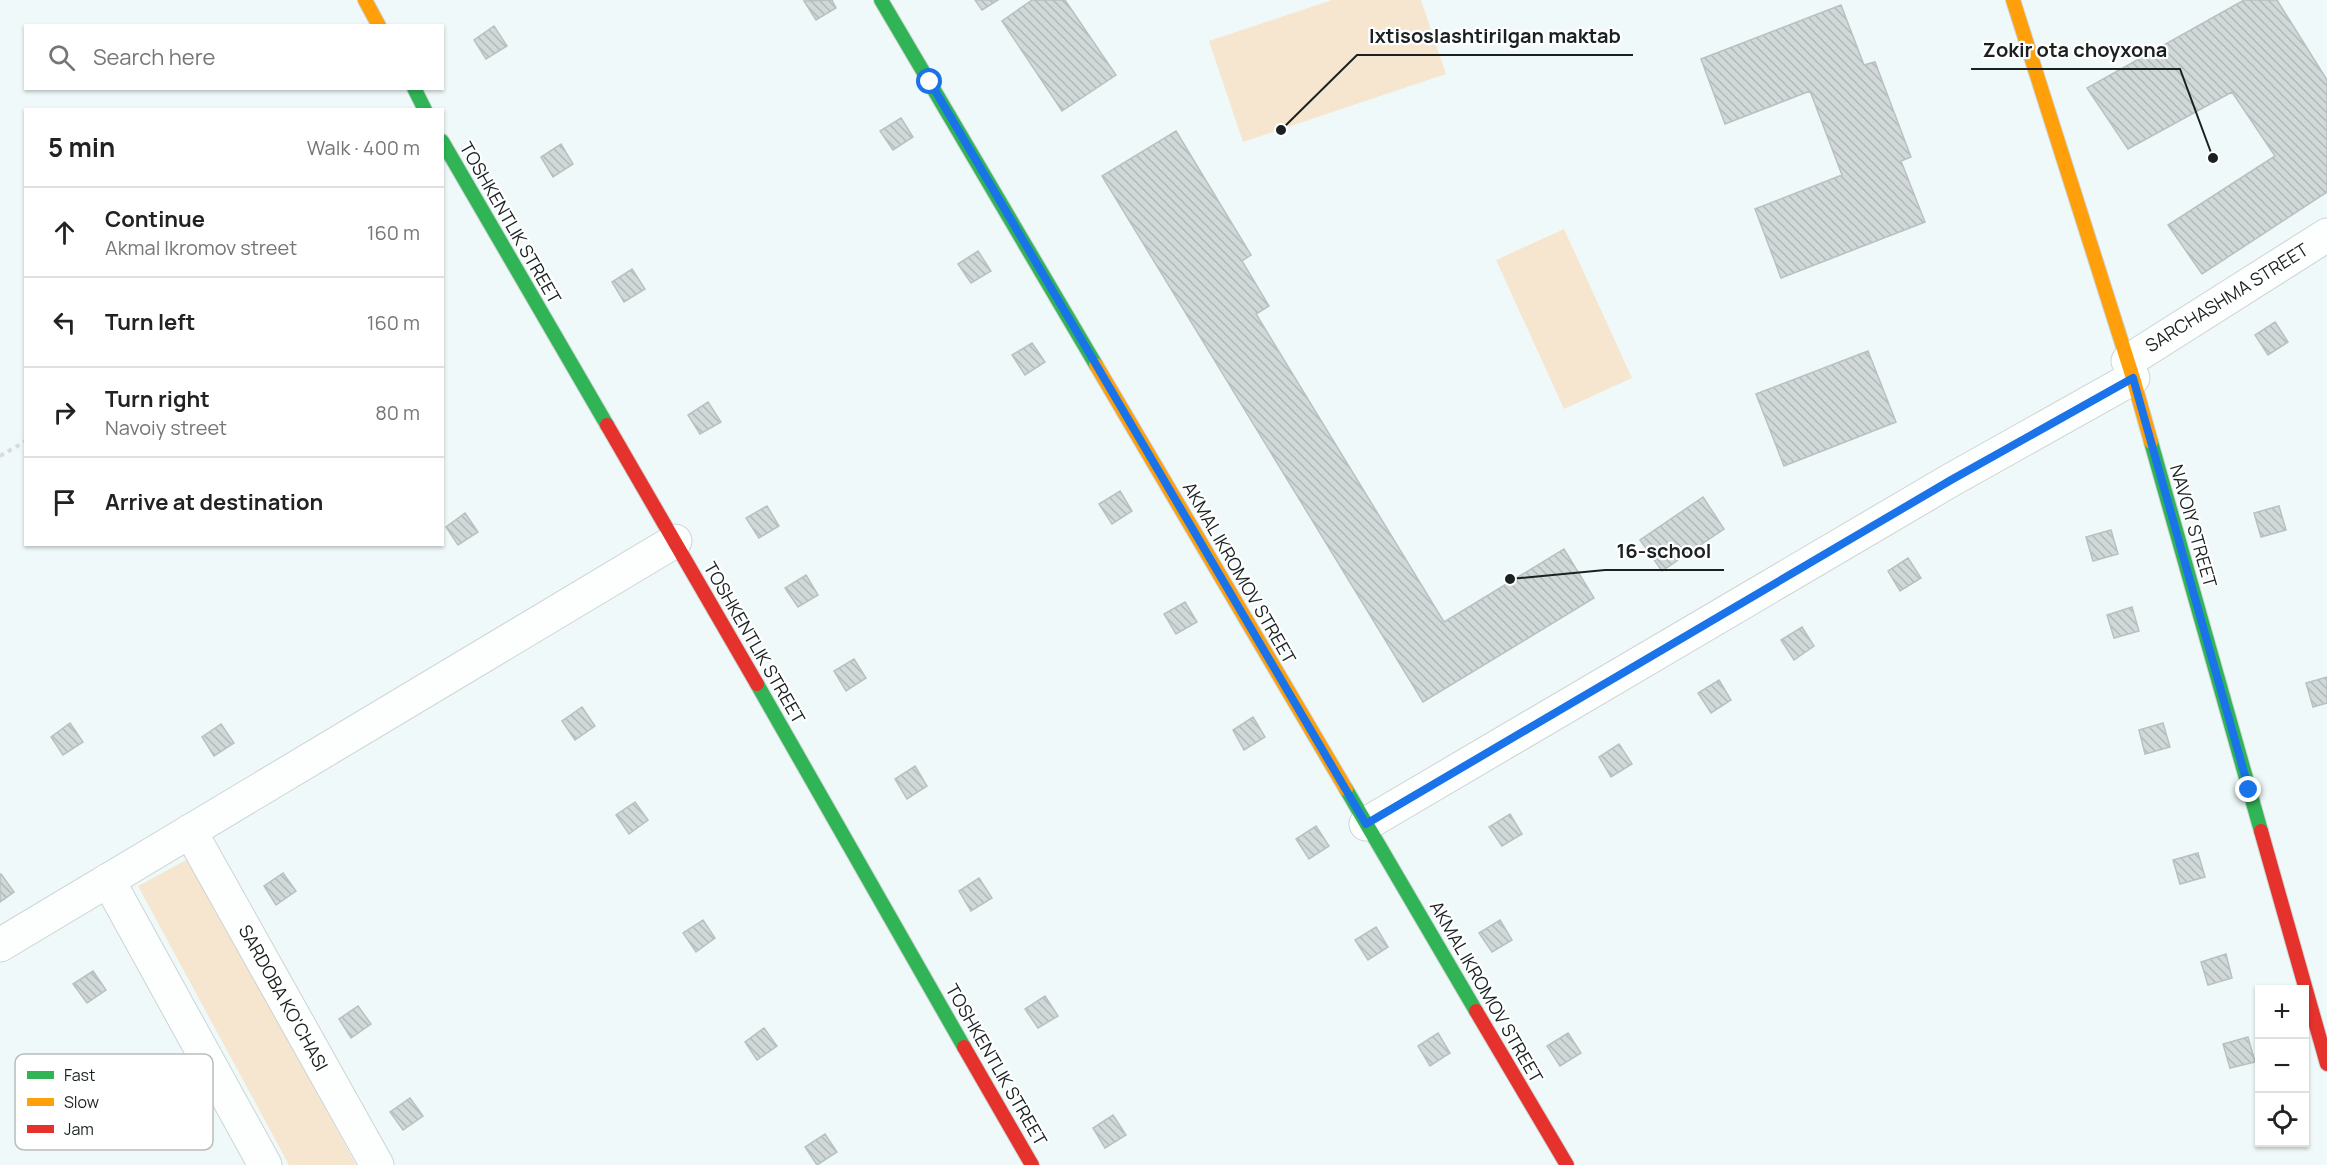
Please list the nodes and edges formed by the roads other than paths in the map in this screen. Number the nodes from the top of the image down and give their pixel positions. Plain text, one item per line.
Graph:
1 (365, 0) edge
2 (881, 0) edge
3 (2013, 0) edge
4 (378, 24) edge
5 (415, 90) edge
6 (424, 108) edge
7 (444, 144) edge
8 (2327, 235) edge
9 (2130, 369) junction
10 (675, 541) junction
11 (1366, 824) junction
12 (190, 831) junction
13 (108, 880) junction
14 (0, 945) edge
15 (204, 1054) edge
16 (2327, 1064) edge
17 (213, 1071) edge
18 (265, 1165) edge
19 (377, 1165) edge
20 (1032, 1165) edge
21 (1567, 1165) edge

1 - 4 street
2 - 11 street, AKMAL IKROMOV STREET
3 - 9 street, NAVOIY STREET
5 - 6 street
7 - 10 street, TOSHKENTLIK STREET
8 - 9 street, SARCHASHMA STREET
9 - 11 street, SARCHASHMA STREET
9 - 16 street, NAVOIY STREET
10 - 12 street
10 - 20 street, TOSHKENTLIK STREET
11 - 21 street, AKMAL IKROMOV STREET
12 - 13 street
12 - 19 street, SARDOBA KO'CHASI
13 - 14 street
13 - 15 street
17 - 18 street

